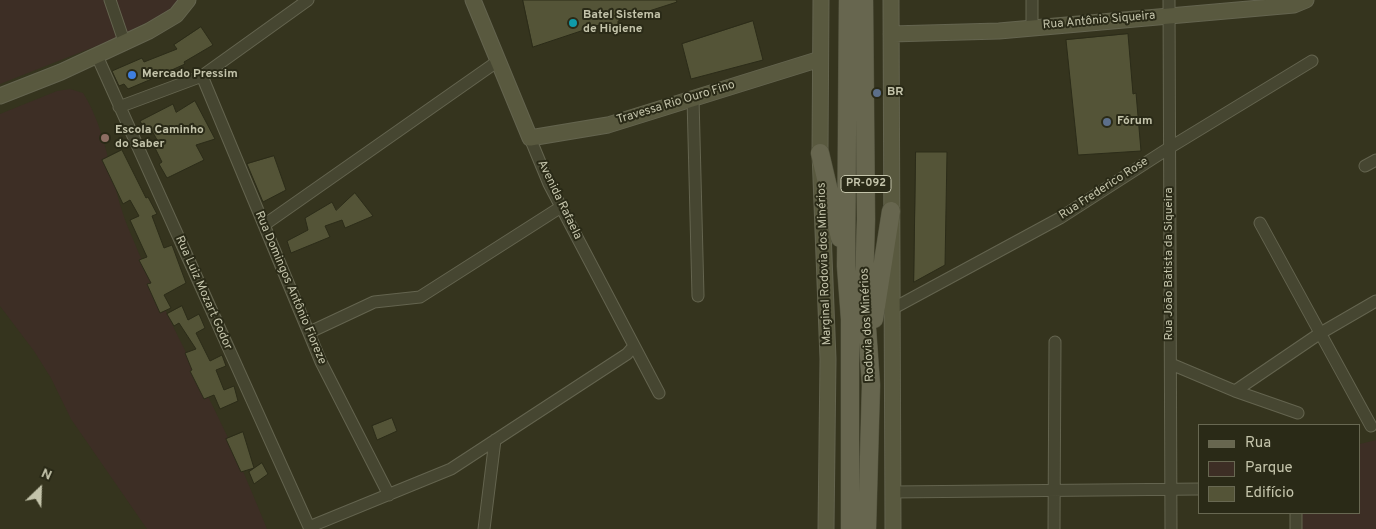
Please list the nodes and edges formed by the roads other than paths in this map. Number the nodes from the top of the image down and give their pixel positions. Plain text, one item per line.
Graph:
1 (110, 0) edge
2 (188, 0) edge
3 (308, 0) edge
4 (473, 0) edge
5 (821, 0) edge
6 (848, 0) edge
7 (864, 0) edge
8 (891, 0) edge
9 (1032, 0) edge
10 (1306, 0) edge
11 (1169, 8) edge
12 (1032, 28) junction
13 (891, 34) junction
14 (125, 44) junction
15 (97, 56) junction
16 (820, 59) junction
17 (498, 61) junction
18 (1312, 61) dead end
19 (202, 76) junction
20 (0, 96) edge
21 (693, 98) junction
22 (119, 107) junction
23 (530, 138) junction
24 (1169, 148) junction
25 (820, 153) junction
26 (1376, 160) edge
27 (1365, 166) dead end
28 (561, 207) junction
29 (891, 211) junction
30 (1260, 223) dead end
31 (264, 225) junction
32 (846, 262) junction
33 (698, 296) dead end
34 (1376, 301) edge
35 (892, 309) junction
36 (310, 332) junction
37 (1319, 334) junction
38 (1055, 342) dead end
39 (634, 346) junction
40 (1171, 364) junction
41 (871, 367) junction
42 (1235, 391) junction
43 (659, 394) dead end
44 (1298, 413) dead end
45 (1372, 426) dead end
46 (495, 440) junction
47 (1171, 488) junction
48 (1198, 488) edge
49 (1054, 489) junction
50 (892, 492) junction
51 (389, 495) junction
52 (1296, 514) edge
53 (310, 528) edge
54 (484, 529) edge
55 (826, 529) edge
56 (850, 529) edge
57 (867, 529) edge
58 (893, 529) edge
59 (1054, 529) edge
60 (1171, 529) edge
61 (1296, 529) edge

1 - 14 street
2 - 14 main road
3 - 19 street
4 - 17 main road, Avenida Rafaela
5 - 16 main road, Marginal Rodovia dos Minérios
6 - 32 main road, Rodovia dos Minérios / PR-092
7 - 41 main road, Rodovia dos Minérios / PR-092
8 - 13 main road
9 - 12 street
10 - 11 main road, Rua Antônio Siqueira
11 - 12 main road, Rua Antônio Siqueira
11 - 24 street, Rua João Batista da Siqueira
12 - 13 main road, Rua Antônio Siqueira
13 - 29 main road
14 - 15 main road
15 - 20 main road
15 - 22 street, Rua Luiz Mozart Godor
16 - 21 main road, Travessa Rio Ouro Fino
16 - 25 main road, Marginal Rodovia dos Minérios
17 - 23 main road, Avenida Rafaela
17 - 31 street
18 - 24 street, Rua Frederico Rose
19 - 22 street
19 - 31 street, Rua Domingos Antônio Fioreze
21 - 23 main road, Travessa Rio Ouro Fino
21 - 33 street
22 - 53 street, Rua Luiz Mozart Godor
23 - 28 street, Avenida Rafaela
24 - 35 street, Rua Frederico Rose
24 - 40 street, Rua João Batista da Siqueira
25 - 32 main road
25 - 55 main road, Marginal Rodovia dos Minérios
26 - 27 street
28 - 36 street
28 - 39 street, Avenida Rafaela
29 - 35 main road
29 - 41 main road
30 - 37 street
31 - 36 street, Rua Domingos Antônio Fioreze
32 - 56 main road, Rodovia dos Minérios / PR-092
34 - 37 street
35 - 50 main road
36 - 51 street, Rua Domingos Antônio Fioreze
37 - 42 street
37 - 45 street
38 - 49 street
39 - 43 street, Avenida Rafaela
39 - 46 street
40 - 42 street
40 - 47 street, Rua João Batista da Siqueira
41 - 57 main road, Rodovia dos Minérios / PR-092
42 - 44 street
46 - 51 street
46 - 54 street
47 - 48 street
47 - 49 street
47 - 60 street, Rua João Batista da Siqueira
49 - 50 street
49 - 59 street
50 - 58 main road
51 - 53 street
52 - 61 street

